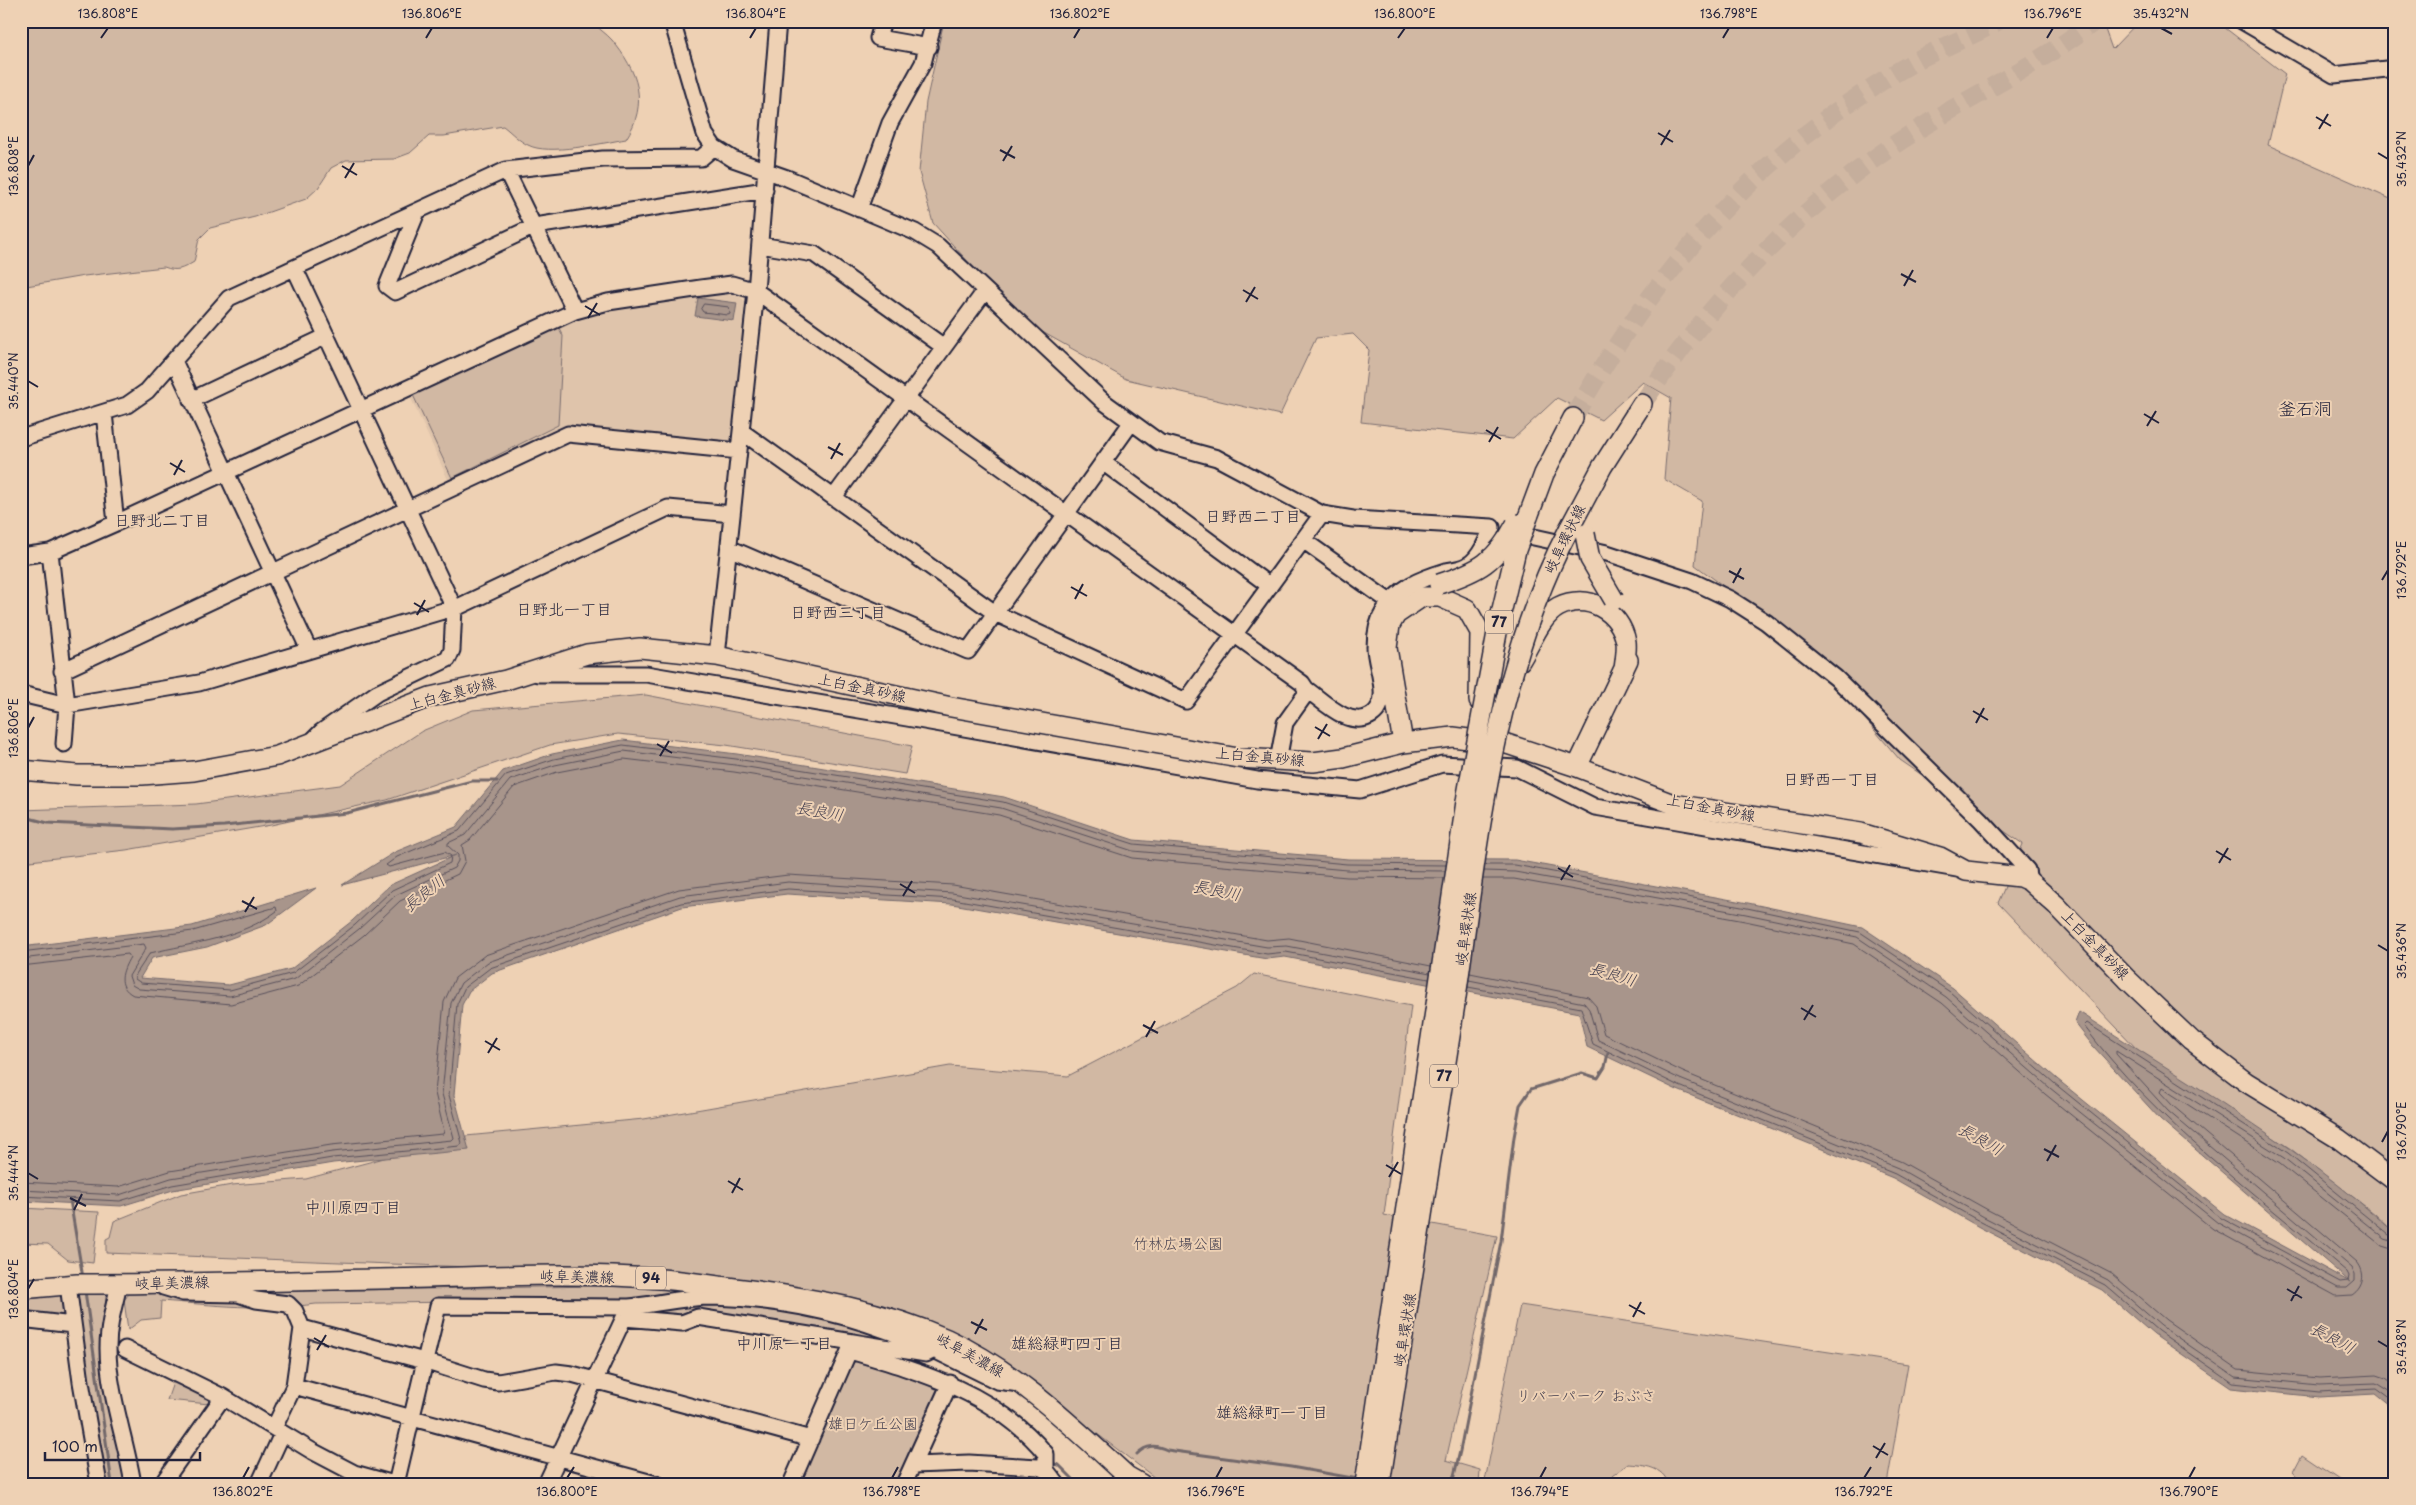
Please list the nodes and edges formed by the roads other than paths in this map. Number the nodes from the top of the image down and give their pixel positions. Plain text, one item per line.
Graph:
1 (672, 21) edge
2 (778, 21) edge
3 (883, 21) edge
4 (934, 21) edge
5 (2242, 21) edge
6 (929, 47) junction
7 (2395, 68) edge
8 (714, 147) junction
9 (506, 170) junction
10 (767, 170) junction
11 (765, 190) junction
12 (859, 209) junction
13 (417, 212) junction
14 (535, 226) junction
15 (760, 245) junction
16 (295, 269) junction
17 (985, 290) junction
18 (756, 291) junction
19 (575, 311) junction
20 (327, 336) junction
21 (944, 347) junction
22 (174, 361) junction
23 (906, 399) junction
24 (191, 400) junction
25 (1642, 404) tunnel mouth
26 (361, 409) junction
27 (104, 413) junction
28 (1573, 418) tunnel mouth
29 (1131, 423) junction
30 (741, 430) junction
31 (21, 438) edge
32 (739, 451) junction
33 (1104, 463) junction
34 (226, 472) junction
35 (834, 497) junction
36 (408, 509) junction
37 (732, 514) junction
38 (1322, 514) junction
39 (1065, 515) junction
40 (1524, 516) junction
41 (116, 523) junction
42 (1492, 528) junction
43 (1577, 532) junction
44 (1303, 540) junction
45 (729, 548) junction
46 (50, 552) junction
47 (21, 556) edge
48 (272, 573) junction
49 (1270, 586) junction
50 (1440, 590) junction
51 (1610, 605) junction
52 (454, 608) junction
53 (1393, 608) junction
54 (995, 614) junction
55 (1234, 635) junction
56 (309, 650) junction
57 (717, 656) junction
58 (1514, 670) junction
59 (62, 671) junction
60 (522, 674) junction
61 (1306, 689) junction
62 (21, 694) edge
63 (67, 705) junction
64 (1479, 730) junction
65 (1403, 743) junction
66 (64, 744) dead end
67 (309, 745) junction
68 (1278, 761) junction
69 (1577, 767) junction
70 (21, 770) edge
71 (1966, 871) junction
72 (2029, 881) junction
73 (2395, 1181) edge
74 (113, 1284) junction
75 (151, 1284) junction
76 (73, 1285) junction
77 (21, 1288) edge
78 (626, 1312) junction
79 (21, 1319) edge
80 (73, 1325) junction
81 (302, 1328) junction
82 (852, 1346) junction
83 (125, 1349) dead end
84 (934, 1350) junction
85 (424, 1361) junction
86 (594, 1380) junction
87 (950, 1384) junction
88 (1021, 1384) junction
89 (294, 1386) junction
90 (223, 1397) junction
91 (411, 1418) junction
92 (278, 1431) junction
93 (811, 1439) junction
94 (558, 1458) junction
95 (913, 1465) junction
96 (1046, 1470) junction
97 (353, 1478) edge
98 (1134, 1481) edge
99 (99, 1484) edge
100 (133, 1484) edge
101 (162, 1484) edge
102 (259, 1484) edge
103 (395, 1484) edge
104 (546, 1484) edge
105 (656, 1484) edge
106 (791, 1484) edge
107 (904, 1484) edge
108 (1057, 1484) edge
109 (1365, 1484) edge
110 (1380, 1484) edge

1 - 8 street
2 - 10 street
3 - 6 street
4 - 6 street
5 - 7 street
6 - 12 street
8 - 9 street
8 - 10 street
9 - 13 street
9 - 14 street
10 - 11 street
10 - 12 street
11 - 14 street
11 - 15 street
12 - 17 street
13 - 14 street
13 - 16 street
14 - 19 street
15 - 18 street
15 - 21 street
16 - 20 street
16 - 22 street
17 - 21 street
17 - 29 street
18 - 19 street
18 - 23 street
18 - 30 street
19 - 26 street
20 - 24 street
20 - 26 street
21 - 23 street
22 - 24 street
22 - 27 street
23 - 35 street
23 - 39 street
24 - 34 street
25 - 43 main road, 岐阜環状線 / 77
26 - 34 street
26 - 36 street
27 - 31 street
27 - 41 street
28 - 40 main road, 岐阜環状線 / 77
29 - 33 street
29 - 38 street
30 - 32 street
30 - 35 street
32 - 36 street
32 - 37 street
33 - 39 street
33 - 49 street
34 - 41 street
34 - 48 street
35 - 54 street
36 - 48 street
36 - 52 street
37 - 45 street
37 - 52 street
38 - 42 street
38 - 44 street
39 - 54 street
39 - 55 street
40 - 50 main road, 77, bridge
40 - 64 main road, 岐阜環状線 / 77, bridge
41 - 46 street
42 - 53 street
42 - 72 street
43 - 51 main road, bridge
43 - 58 main road, 岐阜環状線 / 77, bridge
44 - 49 street
44 - 53 street
45 - 54 street
45 - 57 street
46 - 47 street
46 - 59 street
48 - 56 street
48 - 59 street
49 - 55 street
50 - 53 main road, 77
50 - 64 main road, 77, bridge
51 - 58 main road, 77, bridge
51 - 69 main road
52 - 56 street
52 - 67 street
53 - 61 street
53 - 65 main road, 77
54 - 55 street
55 - 61 street
56 - 63 street
57 - 60 main road, 上白金真砂線
57 - 68 main road, 上白金真砂線
58 - 110 main road, 岐阜環状線 / 77, bridge
59 - 63 street
60 - 67 main road, 上白金真砂線
60 - 71 street
61 - 68 street
62 - 63 street
63 - 66 street
64 - 109 main road, 岐阜環状線 / 77, bridge
65 - 68 main road, 上白金真砂線
65 - 69 main road, 上白金真砂線
67 - 70 main road, 上白金真砂線
69 - 71 main road, 上白金真砂線
71 - 72 main road, 上白金真砂線
72 - 73 main road, 上白金真砂線
74 - 75 main road, 岐阜美濃線 / 94
74 - 76 main road, 岐阜美濃線 / 94
74 - 100 street
75 - 81 street
75 - 88 main road, 岐阜美濃線 / 94
76 - 77 main road, 94
76 - 80 street
78 - 82 street
78 - 84 street
78 - 85 street
78 - 86 street
79 - 80 street
80 - 99 street
81 - 85 street
81 - 89 street
82 - 84 street
82 - 87 street
82 - 93 street
83 - 90 street
84 - 88 street
85 - 86 street
85 - 91 street
86 - 93 street
86 - 94 street
87 - 95 street
87 - 96 street
88 - 98 main road, 岐阜美濃線 / 94
89 - 91 street
89 - 92 street
90 - 92 street
90 - 101 street
91 - 94 street
91 - 103 street
92 - 97 street
92 - 102 street
93 - 106 street
94 - 104 street
94 - 105 street
95 - 96 street
95 - 107 street
96 - 108 street
97 - 103 street

